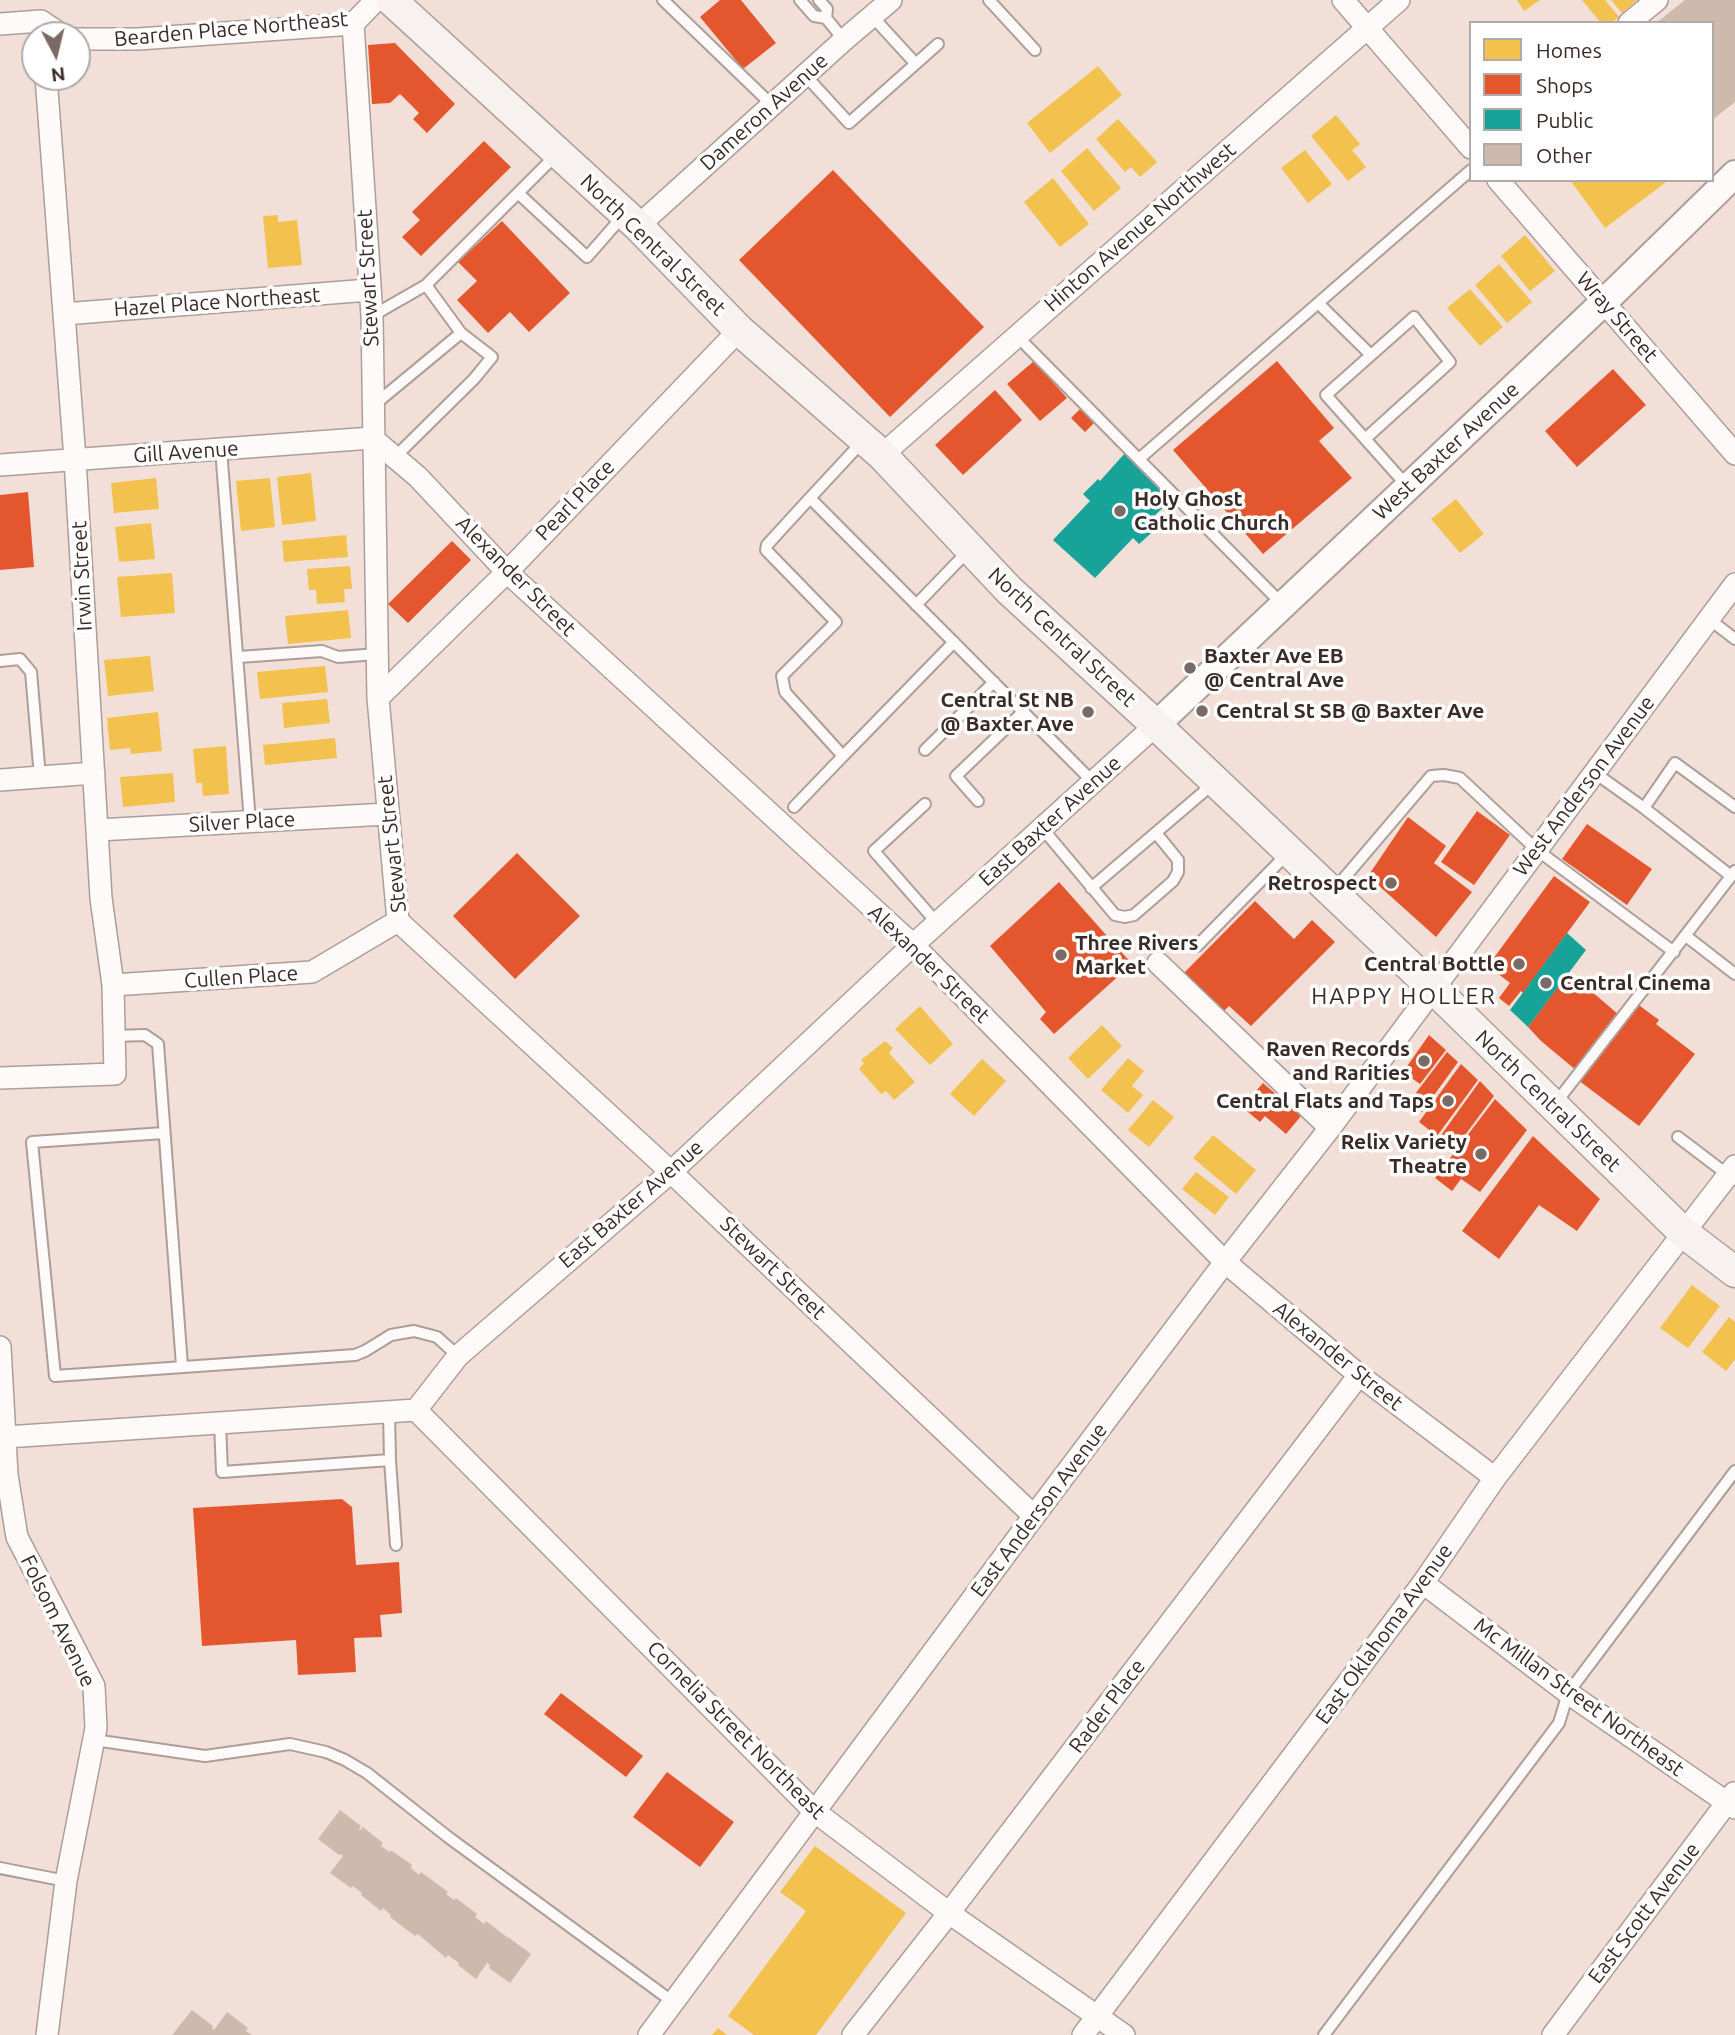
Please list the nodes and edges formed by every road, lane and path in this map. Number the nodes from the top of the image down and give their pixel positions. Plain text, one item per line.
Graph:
1 (40, 0) edge
2 (376, 0) edge
3 (391, 0) edge
4 (663, 0) edge
5 (800, 0) edge
6 (820, 0) edge
7 (891, 0) edge
8 (989, 0) edge
9 (1343, 0) edge
10 (1399, 0) edge
11 (1657, 0) edge
12 (872, 16) junction
13 (826, 18) junction
14 (42, 21) edge
15 (1631, 21) edge
16 (0, 24) edge
17 (353, 24) junction
18 (21, 26) edge
19 (1366, 27) junction
20 (91, 39) edge
21 (844, 40) junction
22 (938, 44) dead end
23 (1035, 50) dead end
24 (915, 63) junction
25 (805, 75) junction
26 (47, 91) edge
27 (772, 105) junction
28 (1469, 146) edge
29 (558, 153) junction
30 (1469, 172) edge
31 (1735, 174) edge
32 (1500, 182) edge
33 (518, 192) junction
34 (631, 220) junction
35 (426, 285) junction
36 (369, 290) junction
37 (1604, 302) junction
38 (1318, 303) junction
39 (64, 313) junction
40 (372, 316) junction
41 (739, 330) junction
42 (461, 333) junction
43 (1017, 336) junction
44 (1371, 355) junction
45 (373, 406) junction
46 (372, 438) junction
47 (1365, 439) junction
48 (873, 448) junction
49 (221, 449) junction
50 (1735, 454) edge
51 (395, 457) junction
52 (75, 459) junction
53 (1139, 459) junction
54 (0, 465) edge
55 (1408, 487) junction
56 (810, 498) junction
57 (970, 550) junction
58 (507, 572) junction
59 (1735, 584) edge
60 (916, 605) junction
61 (1283, 605) junction
62 (1709, 619) junction
63 (1735, 639) edge
64 (954, 642) junction
65 (377, 654) junction
66 (239, 657) junction
67 (0, 661) edge
68 (994, 682) junction
69 (378, 698) junction
70 (1024, 711) junction
71 (1156, 725) junction
72 (925, 750) dead end
73 (844, 756) junction
74 (1595, 772) junction
75 (94, 773) junction
76 (40, 777) junction
77 (0, 780) edge
78 (1093, 782) junction
79 (1215, 782) junction
80 (978, 801) dead end
81 (925, 804) dead end
82 (793, 807) dead end
83 (1735, 807) edge
84 (1644, 808) junction
85 (387, 814) junction
86 (250, 822) junction
87 (1042, 828) junction
88 (98, 830) junction
89 (1156, 833) junction
90 (1537, 850) junction
91 (1289, 852) junction
92 (1733, 873) edge
93 (1091, 888) junction
94 (1332, 892) junction
95 (398, 921) junction
96 (937, 923) junction
97 (1686, 936) junction
98 (913, 945) junction
99 (1197, 946) dead end
100 (1674, 951) junction
101 (1158, 963) dead end
102 (1735, 974) edge
103 (113, 985) junction
104 (1434, 989) junction
105 (114, 1036) junction
106 (0, 1078) edge
107 (1553, 1105) junction
108 (1330, 1128) junction
109 (164, 1133) junction
110 (1678, 1137) dead end
111 (671, 1171) junction
112 (1731, 1171) edge
113 (1684, 1233) junction
114 (1225, 1262) junction
115 (1735, 1272) edge
116 (0, 1347) edge
117 (458, 1356) junction
118 (182, 1366) junction
119 (1359, 1375) junction
120 (416, 1410) junction
121 (389, 1412) junction
122 (220, 1423) junction
123 (6, 1437) junction
124 (390, 1460) junction
125 (1735, 1471) edge
126 (1495, 1478) junction
127 (1034, 1517) junction
128 (396, 1545) dead end
129 (1423, 1583) junction
130 (1568, 1693) junction
131 (95, 1734) junction
132 (1732, 1801) edge
133 (814, 1811) junction
134 (0, 1868) edge
135 (66, 1881) junction
136 (949, 1913) junction
137 (673, 2002) junction
138 (1098, 2015) junction
139 (47, 2035) edge
140 (649, 2035) edge
141 (853, 2035) edge
142 (1083, 2035) edge
143 (1124, 2035) edge
144 (1324, 2035) edge
145 (1553, 2035) edge

1 - 14 street
2 - 17 street, Bearden Place Northeast
3 - 29 main road, North Central Street
4 - 27 lane
5 - 13 lane
6 - 13 lane
7 - 12 street, Dameron Avenue
8 - 23 lane
9 - 19 street
10 - 19 street, Hinton Avenue Northwest
11 - 15 street
12 - 21 street, Dameron Avenue
12 - 24 lane
13 - 21 lane
16 - 18 street
17 - 20 street, Bearden Place Northeast
17 - 36 street, Stewart Street
19 - 28 street
19 - 43 street, Hinton Avenue Northwest
21 - 25 street, Dameron Avenue
22 - 24 lane
24 - 25 lane
25 - 27 street, Dameron Avenue
26 - 39 street, Irwin Street
27 - 34 street, Dameron Avenue
29 - 33 lane
29 - 34 main road, North Central Street
30 - 38 lane
31 - 37 street, West Baxter Avenue
32 - 37 street, Wray Street
33 - 34 lane
33 - 35 lane
34 - 41 main road, North Central Street
35 - 40 lane
35 - 42 lane
36 - 39 street, Hazel Place Northeast
36 - 40 street, Stewart Street
37 - 50 street, Wray Street
37 - 55 street, West Baxter Avenue
38 - 44 lane
38 - 53 lane
39 - 52 street, Irwin Street
40 - 45 street, Stewart Street
41 - 48 main road, North Central Street
41 - 58 street, Pearl Place
42 - 45 lane
42 - 51 lane
43 - 48 street, Hinton Avenue Northwest
43 - 53 lane
44 - 47 lane
44 - 47 lane
45 - 46 street, Stewart Street
46 - 49 street, Gill Avenue
46 - 51 street, Alexander Street
46 - 65 street, Stewart Street
47 - 55 lane
48 - 56 lane
48 - 57 main road, North Central Street
49 - 52 street, Gill Avenue
49 - 66 lane
51 - 58 street, Alexander Street
52 - 54 street, Gill Avenue
52 - 75 street, Irwin Street
53 - 61 lane
55 - 61 street, West Baxter Avenue
56 - 60 lane
56 - 73 lane
57 - 60 lane
57 - 71 main road, North Central Street
58 - 69 street, Pearl Place
58 - 98 street, Alexander Street
59 - 62 street, West Anderson Avenue
60 - 64 lane
61 - 71 street, West Baxter Avenue
62 - 63 lane
62 - 74 street, West Anderson Avenue
64 - 68 lane
64 - 73 lane
65 - 66 lane
65 - 69 street, Stewart Street
66 - 86 lane
67 - 76 lane
68 - 70 lane
68 - 72 lane
69 - 85 street, Stewart Street
70 - 78 lane
70 - 80 lane
71 - 78 street, East Baxter Avenue
71 - 79 main road, North Central Street
73 - 82 lane
74 - 84 lane
74 - 90 street, West Anderson Avenue
75 - 76 street
75 - 88 street, Irwin Street
76 - 77 street
78 - 87 street, East Baxter Avenue
79 - 89 lane
79 - 91 main road, North Central Street
81 - 96 lane
83 - 84 lane
84 - 92 lane
85 - 86 street, Silver Place
85 - 95 street, Stewart Street
86 - 88 street, Silver Place
87 - 93 lane
87 - 96 street, East Baxter Avenue
88 - 103 street, Irwin Street
89 - 93 lane
89 - 93 lane
90 - 94 lane
90 - 100 lane
90 - 104 street, West Anderson Avenue
91 - 94 main road, North Central Street
91 - 99 lane
92 - 97 lane
94 - 104 main road, North Central Street
95 - 103 street, Cullen Place
95 - 111 street, Stewart Street
96 - 98 street, East Baxter Avenue
97 - 100 lane
97 - 102 lane
98 - 111 street, East Baxter Avenue
98 - 114 street, Alexander Street
100 - 107 lane
101 - 108 street
103 - 105 street, Irwin Street
104 - 107 main road, North Central Street
104 - 108 street, East Anderson Avenue
105 - 106 street, Irwin Street
105 - 109 lane
107 - 113 main road, North Central Street
108 - 114 street, East Anderson Avenue
109 - 118 lane
109 - 118 lane
110 - 112 lane
111 - 117 street, East Baxter Avenue
111 - 127 street, Stewart Street
112 - 113 street, East Oklahoma Avenue
113 - 115 main road, North Central Street
113 - 126 street, East Oklahoma Avenue
114 - 119 street, Alexander Street
114 - 127 street, East Anderson Avenue
116 - 123 street, Folsom Avenue
117 - 118 lane
117 - 120 street, East Baxter Avenue
119 - 126 street, Alexander Street
119 - 136 street, Rader Place
120 - 121 street
120 - 133 street, Cornelia Street Northeast
121 - 122 street
121 - 124 lane
122 - 123 street
122 - 124 lane
123 - 131 street, Folsom Avenue
124 - 128 lane
125 - 130 lane
126 - 129 street, East Oklahoma Avenue
127 - 133 street, East Anderson Avenue
129 - 130 street, Mc Millan Street Northeast
129 - 138 street, East Oklahoma Avenue
130 - 132 street, Mc Millan Street Northeast
130 - 144 lane
131 - 135 street, Folsom Avenue
131 - 137 lane
132 - 145 street, East Scott Avenue
133 - 136 street, Cornelia Street Northeast
133 - 137 street, East Anderson Avenue
134 - 135 lane
135 - 139 street, Folsom Avenue
136 - 138 street, Cornelia Street Northeast
136 - 141 street, Rader Place
137 - 140 street, East Anderson Avenue
138 - 142 street, East Oklahoma Avenue
138 - 143 street, Cornelia Street Northeast

